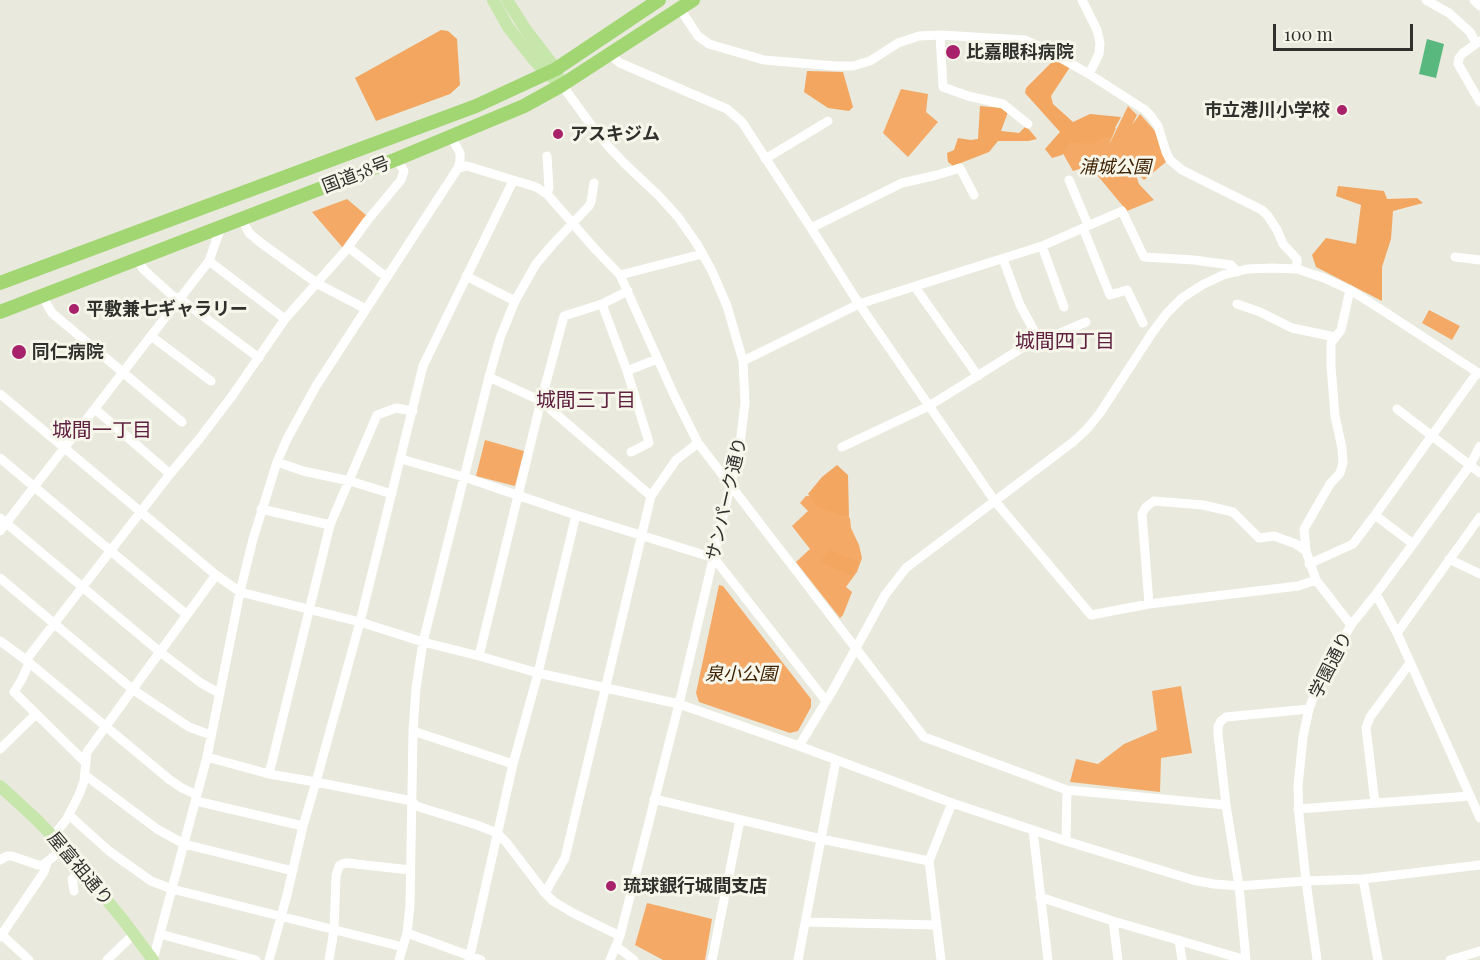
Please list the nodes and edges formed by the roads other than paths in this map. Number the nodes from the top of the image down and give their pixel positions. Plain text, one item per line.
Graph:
1 (493, 0) edge
2 (507, 0) edge
3 (659, 0) edge
4 (693, 0) edge
5 (1082, 0) edge
6 (1426, 0) edge
7 (1474, 0) edge
8 (1480, 6) edge
9 (680, 9) junction
10 (940, 35) junction
11 (1478, 42) edge
12 (609, 54) junction
13 (551, 71) junction
14 (1089, 74) junction
15 (562, 85) junction
16 (1480, 102) edge
17 (828, 121) dead end
18 (1028, 124) dead end
19 (451, 136) junction
20 (548, 156) dead end
21 (398, 159) junction
22 (765, 159) junction
23 (458, 168) junction
24 (1069, 180) dead end
25 (513, 181) junction
26 (594, 183) dead end
27 (547, 194) junction
28 (974, 195) dead end
29 (242, 219) junction
30 (572, 223) junction
31 (221, 227) junction
32 (1085, 227) junction
33 (812, 228) junction
34 (1042, 246) junction
35 (348, 247) junction
36 (702, 254) junction
37 (1455, 257) dead end
38 (137, 259) junction
39 (1003, 259) junction
40 (1480, 260) edge
41 (209, 261) junction
42 (1297, 269) junction
43 (1237, 272) junction
44 (620, 275) junction
45 (387, 276) junction
46 (466, 276) junction
47 (0, 283) edge
48 (318, 284) junction
49 (915, 287) junction
50 (1350, 290) junction
51 (628, 291) junction
52 (42, 296) junction
53 (179, 298) junction
54 (515, 302) junction
55 (602, 304) junction
56 (859, 304) junction
57 (1237, 304) dead end
58 (1064, 307) dead end
59 (366, 309) junction
60 (0, 312) edge
61 (285, 319) junction
62 (1086, 322) dead end
63 (1143, 323) dead end
64 (151, 336) junction
65 (1335, 337) junction
66 (1038, 338) junction
67 (259, 358) junction
68 (657, 359) junction
69 (743, 361) junction
70 (627, 371) junction
71 (123, 373) junction
72 (1479, 375) edge
73 (978, 376) junction
74 (489, 377) junction
75 (211, 381) dead end
76 (0, 394) edge
77 (542, 401) junction
78 (929, 406) junction
79 (95, 409) junction
80 (1396, 409) dead end
81 (413, 411) junction
82 (182, 422) dead end
83 (1431, 435) junction
84 (698, 443) junction
85 (1480, 446) edge
86 (842, 447) dead end
87 (65, 448) junction
88 (631, 452) dead end
89 (0, 458) edge
90 (401, 459) junction
91 (278, 462) junction
92 (1470, 465) junction
93 (1480, 473) edge
94 (170, 474) junction
95 (464, 477) junction
96 (350, 481) junction
97 (34, 486) junction
98 (731, 486) junction
99 (392, 494) junction
100 (519, 496) junction
101 (651, 496) junction
102 (994, 500) junction
103 (261, 509) junction
104 (141, 512) junction
105 (576, 514) junction
106 (1375, 515) junction
107 (1478, 523) edge
108 (2, 524) edge
109 (330, 525) junction
110 (642, 534) junction
111 (1413, 544) junction
112 (1306, 550) junction
113 (110, 551) junction
114 (714, 558) junction
115 (1449, 560) junction
116 (1309, 564) junction
117 (1480, 574) edge
118 (216, 575) junction
119 (0, 578) edge
120 (1316, 580) junction
121 (82, 586) junction
122 (240, 592) junction
123 (1376, 594) junction
124 (1149, 604) junction
125 (310, 609) junction
126 (188, 615) junction
127 (54, 622) junction
128 (360, 622) junction
129 (1351, 626) junction
130 (1397, 633) junction
131 (0, 641) edge
132 (423, 642) junction
133 (856, 647) junction
134 (159, 652) junction
135 (479, 656) junction
136 (27, 662) junction
137 (1410, 663) junction
138 (538, 673) junction
139 (604, 688) junction
140 (132, 689) junction
141 (219, 693) junction
142 (826, 702) junction
143 (679, 704) junction
144 (1309, 709) junction
145 (36, 714) junction
146 (105, 726) junction
147 (413, 731) junction
148 (211, 735) junction
149 (799, 746) junction
150 (0, 749) edge
151 (207, 757) junction
152 (836, 760) junction
153 (86, 763) junction
154 (513, 764) junction
155 (269, 774) junction
156 (85, 775) junction
157 (316, 782) junction
158 (0, 786) edge
159 (1067, 790) junction
160 (1470, 796) junction
161 (197, 798) junction
162 (654, 800) junction
163 (412, 801) junction
164 (952, 803) junction
165 (1376, 803) junction
166 (1226, 805) junction
167 (1298, 809) junction
168 (69, 815) junction
169 (1480, 818) edge
170 (740, 820) junction
171 (303, 826) junction
172 (1033, 830) junction
173 (497, 833) junction
174 (53, 836) junction
175 (821, 839) junction
176 (1066, 841) junction
177 (184, 844) junction
178 (64, 848) junction
179 (0, 860) edge
180 (929, 861) junction
181 (47, 863) junction
182 (1480, 866) edge
183 (82, 870) junction
184 (410, 870) junction
185 (293, 871) junction
186 (1363, 879) junction
187 (1305, 881) junction
188 (1239, 886) junction
189 (172, 889) junction
190 (74, 891) dead end
191 (545, 893) junction
192 (1040, 897) junction
193 (280, 917) junction
194 (1113, 921) junction
195 (806, 922) junction
196 (936, 925) junction
197 (334, 930) junction
198 (407, 933) junction
199 (134, 934) junction
200 (160, 934) junction
201 (0, 935) edge
202 (1179, 940) junction
203 (618, 941) junction
204 (403, 948) junction
205 (1480, 951) edge
206 (470, 958) edge
207 (29, 960) edge
208 (107, 960) edge
209 (153, 960) edge
210 (256, 960) edge
211 (269, 960) edge
212 (329, 960) edge
213 (399, 960) edge
214 (481, 960) edge
215 (610, 960) edge
216 (634, 960) edge
217 (712, 960) edge
218 (798, 960) edge
219 (941, 960) edge
220 (1048, 960) edge
221 (1118, 960) edge
222 (1182, 960) edge
223 (1246, 960) edge
224 (1317, 960) edge
225 (1378, 960) edge
226 (1450, 960) edge

1 - 13 main road
2 - 13 main road
3 - 13 highway, 国道58号
4 - 9 highway, 国道58号
5 - 14 street
6 - 11 street
7 - 8 street
9 - 10 street
9 - 12 highway, 国道58号
10 - 14 street
10 - 18 street
11 - 16 street
12 - 15 highway, 国道58号
12 - 22 street
13 - 15 main road
13 - 47 highway, 国道58号
14 - 42 street
15 - 19 highway, 国道58号
15 - 36 street, サンパーク通り
17 - 22 street
19 - 21 highway, 国道58号
19 - 23 street
20 - 27 street
21 - 29 highway, 国道58号
21 - 35 street
22 - 33 street
23 - 25 street
23 - 45 street
24 - 32 street
25 - 27 street
25 - 46 street
26 - 30 street
27 - 30 street
28 - 33 street
29 - 31 highway, 国道58号
29 - 48 street
30 - 44 street
30 - 54 street
31 - 38 highway, 国道58号
31 - 41 street
32 - 34 street
32 - 43 street
32 - 63 street
33 - 56 street
34 - 39 street
34 - 58 street
35 - 45 street
35 - 48 street
36 - 44 street
36 - 69 street, サンパーク通り
37 - 40 street
38 - 52 highway, 国道58号
38 - 53 street
39 - 49 street
39 - 66 street
41 - 53 street
41 - 61 street
42 - 43 street
42 - 50 street
43 - 102 street
44 - 51 street
45 - 59 street
46 - 54 street
46 - 81 street
48 - 59 street
48 - 61 street
49 - 56 street
49 - 73 street
50 - 65 street
50 - 72 street
51 - 55 street
51 - 68 street
52 - 60 highway, 国道58号
52 - 71 street
53 - 64 street
53 - 67 street
54 - 74 street
55 - 70 street
55 - 77 street
56 - 69 street
56 - 78 street
57 - 65 street
59 - 91 street
61 - 67 street
62 - 66 street
64 - 71 street
64 - 75 street
65 - 112 street
66 - 73 street
67 - 94 street
68 - 70 street
68 - 84 street
69 - 98 street, サンパーク通り
70 - 88 street
71 - 79 street
71 - 82 street
72 - 83 street
73 - 78 street
74 - 77 street
74 - 95 street
76 - 87 street
77 - 100 street
77 - 101 street
78 - 86 street
78 - 102 street
79 - 87 street
79 - 94 street
80 - 83 street
81 - 90 street
81 - 96 street
83 - 92 street
83 - 106 street
84 - 98 street
84 - 101 street
85 - 92 street, 学園通り
87 - 97 street
87 - 104 street
89 - 97 street
90 - 95 street
90 - 99 street
91 - 96 street
91 - 103 street
92 - 93 street
92 - 111 street, 学園通り
94 - 104 street
95 - 100 street
95 - 132 street
96 - 99 street
96 - 109 street
97 - 108 street
97 - 113 street
98 - 114 street, サンパーク通り
98 - 133 street
99 - 128 street
100 - 105 street
100 - 135 street
101 - 110 street
102 - 124 street
102 - 133 street
103 - 109 street
103 - 122 street
104 - 113 street
104 - 118 street
105 - 110 street
105 - 138 street
106 - 111 street
106 - 116 street
107 - 115 street
108 - 121 street
109 - 125 street
110 - 114 street
110 - 139 street
111 - 123 street, 学園通り
112 - 116 street
112 - 124 street
113 - 121 street
113 - 126 street
114 - 142 street
114 - 143 street, サンパーク通り
115 - 117 street
115 - 130 street
116 - 120 street
118 - 122 street
118 - 126 street
119 - 127 street
120 - 124 street
120 - 129 street
121 - 127 street
121 - 134 street
122 - 125 street
122 - 141 street
123 - 129 street, 学園通り
123 - 130 street
125 - 128 street
125 - 155 street
126 - 134 street
127 - 136 street
127 - 140 street
128 - 132 street
128 - 157 street
129 - 144 street, 学園通り
130 - 137 street
131 - 136 street
132 - 135 street
132 - 147 street
133 - 142 street
133 - 159 street
134 - 140 street
134 - 141 street
135 - 138 street
136 - 145 street
136 - 146 street
137 - 160 street
137 - 165 street
138 - 139 street
138 - 154 street
139 - 143 street
139 - 191 street
140 - 146 street
140 - 148 street
141 - 148 street
142 - 149 street
143 - 149 street
143 - 162 street, サンパーク通り
144 - 166 street
144 - 167 street, 学園通り
145 - 150 street
145 - 153 street
146 - 153 street
146 - 161 street
147 - 154 street
147 - 163 street
148 - 151 street
149 - 152 street
151 - 155 street
151 - 161 street
152 - 164 street
152 - 175 street
153 - 156 street
154 - 173 street
155 - 157 street
156 - 168 street
156 - 177 street
157 - 163 street
157 - 171 street
158 - 174 main road, 屋富祖通り
159 - 166 street
159 - 176 street
160 - 165 street
160 - 169 street
161 - 171 street
161 - 177 street
162 - 170 street
162 - 203 street, サンパーク通り
163 - 173 street
163 - 184 street
164 - 172 street
164 - 180 street
165 - 167 street
166 - 188 street
167 - 187 street, 学園通り
168 - 174 street
168 - 189 street
170 - 175 street
170 - 217 street
171 - 185 street
172 - 176 street
172 - 192 street
173 - 191 street
173 - 206 street
174 - 178 main road, 屋富祖通り
175 - 180 street
175 - 195 street
176 - 188 street
177 - 185 street
177 - 189 street
178 - 181 street
178 - 183 main road, 屋富祖通り
179 - 181 street
180 - 196 street
181 - 201 street
182 - 186 street
183 - 190 street
183 - 199 main road, 屋富祖通り
184 - 197 street
184 - 198 street
185 - 193 street
186 - 187 street
186 - 225 street
187 - 188 street
187 - 224 street, 学園通り
188 - 223 street
189 - 193 street
189 - 200 street
191 - 203 street
192 - 194 street
192 - 220 street
193 - 197 street
193 - 211 street
194 - 202 street
194 - 221 street
195 - 196 street
195 - 218 street
196 - 219 street
197 - 204 street
197 - 212 street
198 - 204 street
198 - 206 street
199 - 208 street
199 - 209 main road, 屋富祖通り
200 - 209 street
200 - 210 street
201 - 207 street
202 - 222 street
202 - 223 street
203 - 215 street, サンパーク通り
203 - 216 street
204 - 213 street
205 - 226 street
206 - 214 street

